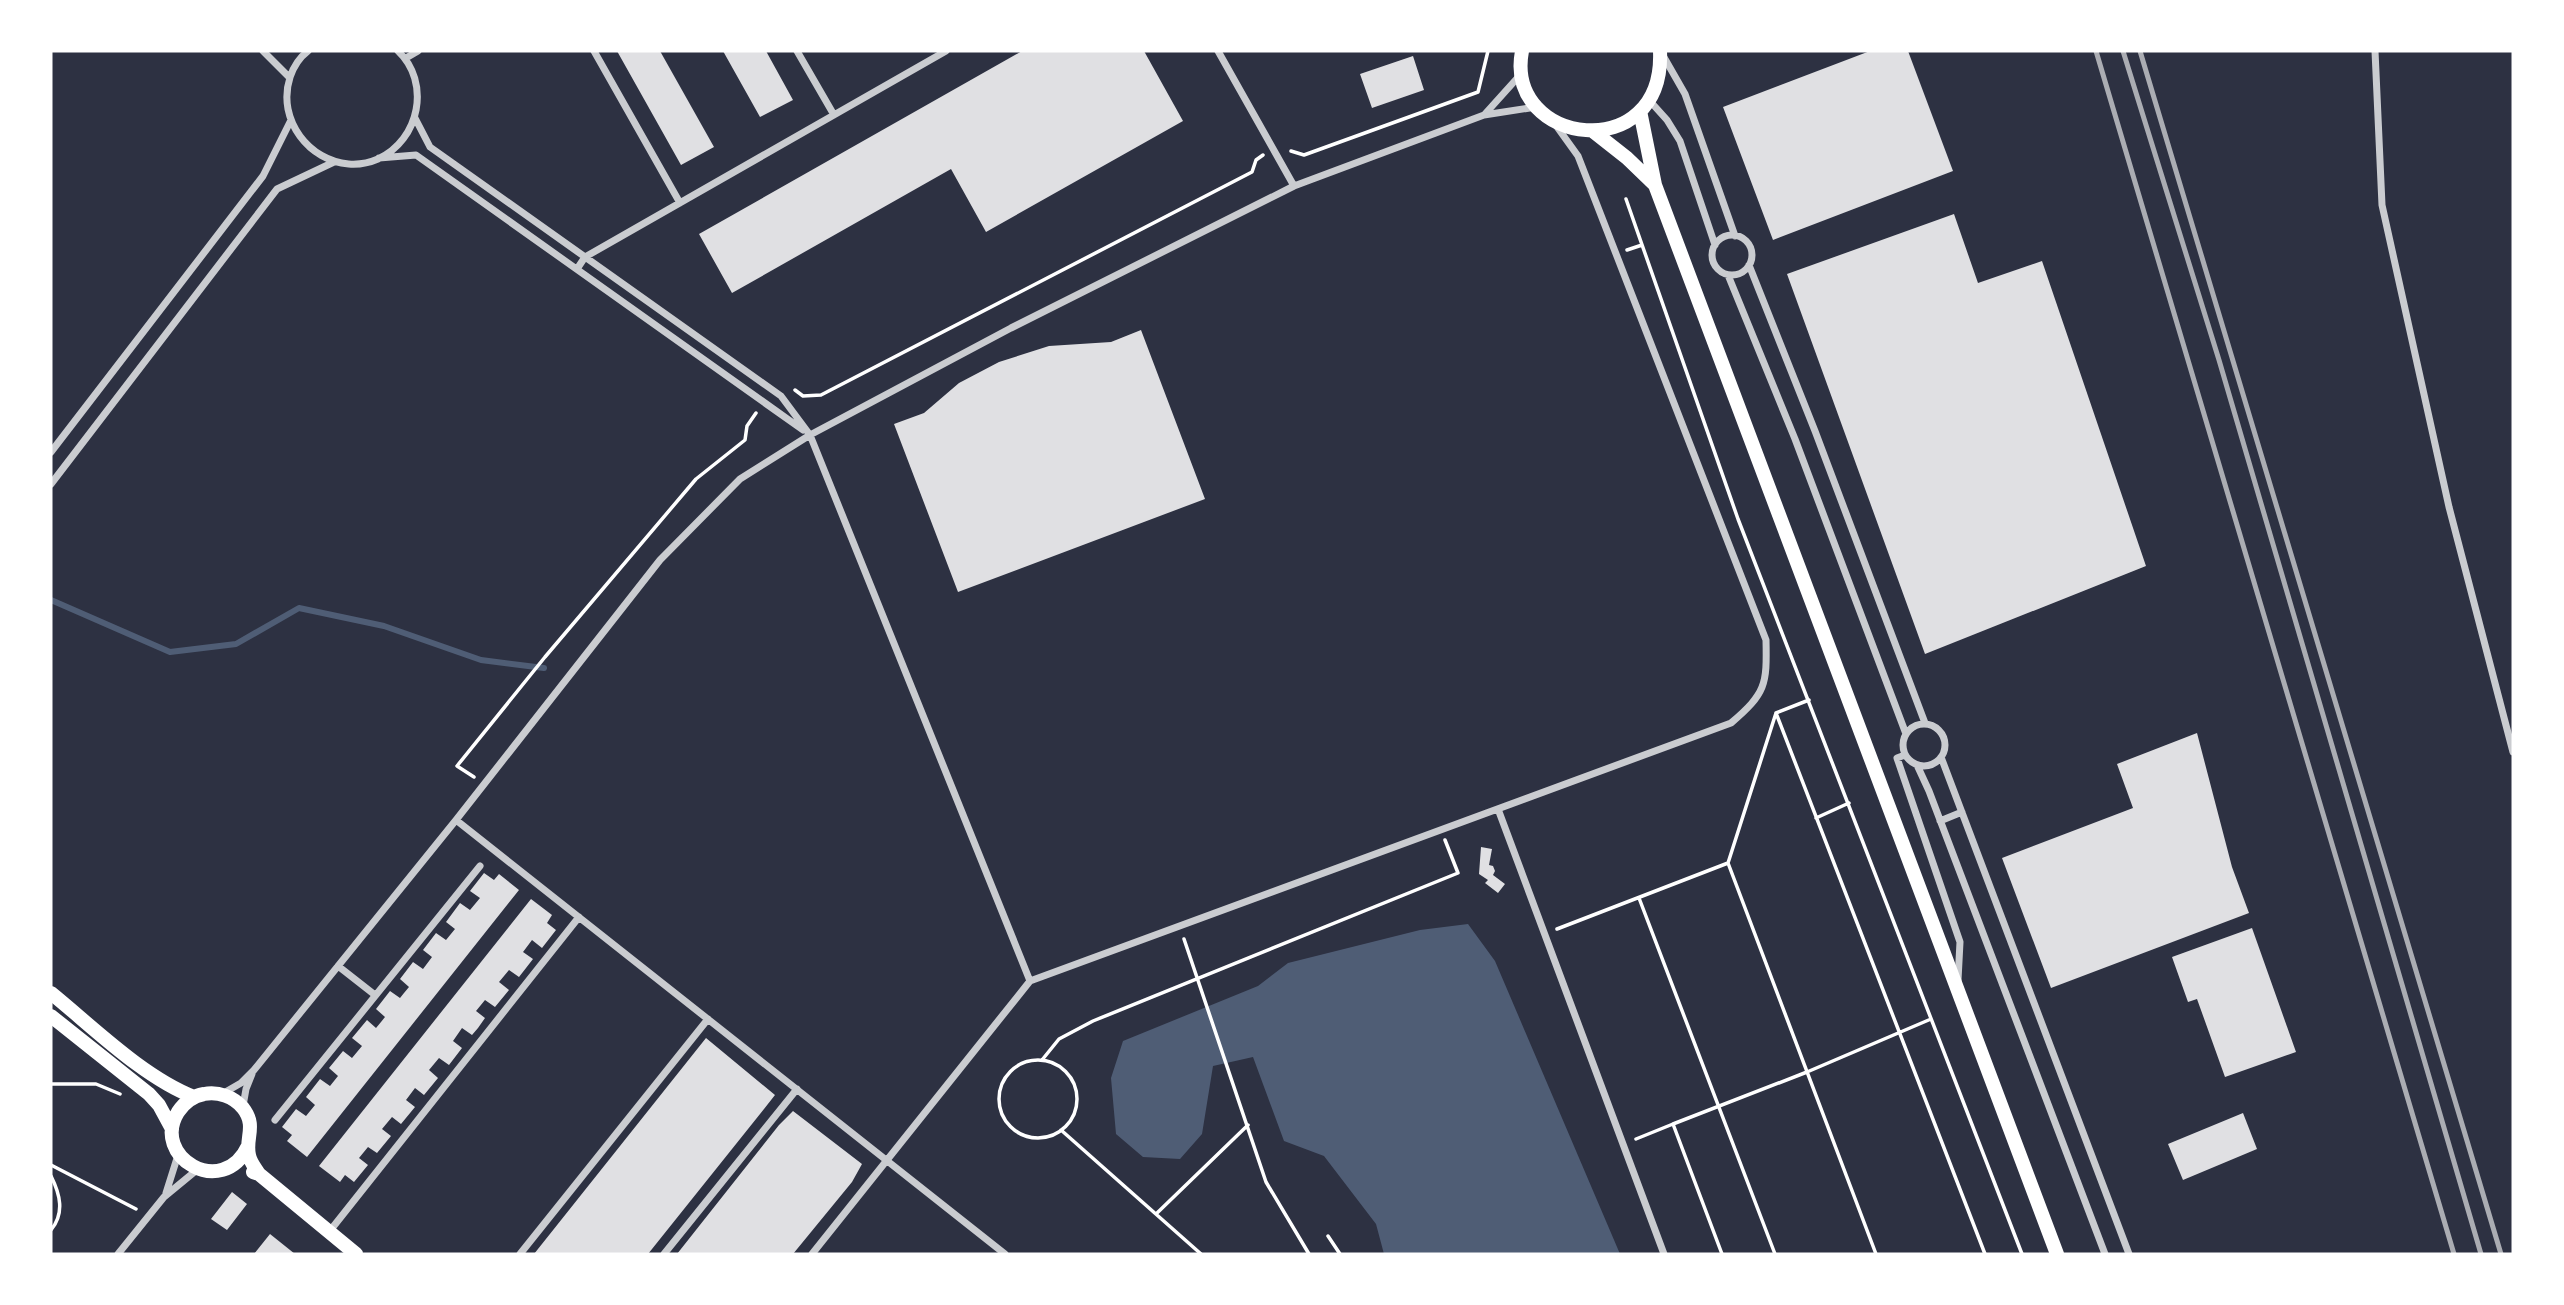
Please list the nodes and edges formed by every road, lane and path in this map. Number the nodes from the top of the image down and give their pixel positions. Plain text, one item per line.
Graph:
1 (263, 51) edge
2 (307, 51) edge
3 (398, 51) edge
4 (418, 51) edge
5 (594, 51) edge
6 (797, 51) edge
7 (946, 51) edge
8 (1218, 51) edge
9 (1488, 51) edge
10 (1522, 51) edge
11 (1660, 51) edge
12 (2375, 51) edge
13 (406, 58) junction
14 (1522, 73) junction
15 (289, 77) junction
16 (1645, 105) junction
17 (1537, 107) junction
18 (834, 115) junction
19 (1485, 115) junction
20 (415, 118) junction
21 (1552, 121) junction
22 (290, 122) junction
23 (1594, 132) junction
24 (1285, 145) dead end
25 (379, 159) junction
26 (334, 162) junction
27 (1655, 185) junction
28 (1294, 186) junction
29 (1626, 199) dead end
30 (680, 203) junction
31 (1735, 236) junction
32 (1715, 245) junction
33 (585, 257) junction
34 (1749, 265) junction
35 (577, 269) junction
36 (1728, 275) junction
37 (810, 435) junction
38 (51, 452) edge
39 (51, 484) edge
40 (545, 657) dead end
41 (1809, 699) junction
42 (1776, 713) junction
43 (1925, 723) junction
44 (1906, 734) junction
45 (2513, 752) edge
46 (1905, 755) junction
47 (1941, 757) junction
48 (1916, 765) junction
49 (484, 785) junction
50 (1849, 803) junction
51 (1498, 809) junction
52 (1962, 812) junction
53 (1816, 817) junction
54 (456, 820) junction
55 (1940, 821) junction
56 (1445, 838) dead end
57 (1728, 863) junction
58 (480, 866) dead end
59 (1639, 898) junction
60 (579, 917) junction
61 (1179, 926) junction
62 (1545, 933) junction
63 (338, 966) junction
64 (1198, 979) junction
65 (1030, 981) junction
66 (1958, 991) junction
67 (51, 993) edge
68 (375, 995) junction
69 (51, 1016) edge
70 (708, 1019) junction
71 (1931, 1019) junction
72 (1899, 1033) junction
73 (1041, 1060) junction
74 (254, 1070) junction
75 (1807, 1072) junction
76 (51, 1084) edge
77 (797, 1089) junction
78 (221, 1094) junction
79 (125, 1096) dead end
80 (194, 1097) junction
81 (1718, 1105) junction
82 (243, 1108) junction
83 (275, 1120) dead end
84 (1673, 1124) junction
85 (1248, 1125) junction
86 (172, 1129) junction
87 (1061, 1130) junction
88 (1623, 1143) junction
89 (248, 1146) junction
90 (179, 1154) junction
91 (888, 1160) junction
92 (51, 1165) edge
93 (231, 1167) junction
94 (198, 1169) junction
95 (259, 1174) junction
96 (51, 1176) edge
97 (164, 1197) junction
98 (1155, 1214) junction
99 (149, 1216) junction
100 (51, 1230) edge
101 (329, 1233) junction
102 (1328, 1236) dead end
103 (118, 1254) edge
104 (356, 1254) edge
105 (520, 1254) edge
106 (664, 1254) edge
107 (812, 1254) edge
108 (1005, 1254) edge
109 (1200, 1254) edge
110 (1309, 1254) edge
111 (1340, 1254) edge
112 (1664, 1254) edge
113 (1722, 1254) edge
114 (1775, 1254) edge
115 (1876, 1254) edge
116 (1985, 1254) edge
117 (2022, 1254) edge
118 (2057, 1254) edge
119 (2105, 1254) edge
120 (2129, 1254) edge

1 - 15 street
2 - 15 street
3 - 13 street
4 - 13 street
5 - 30 street
6 - 18 street
7 - 18 street
8 - 28 street
9 - 24 path
10 - 14 main road
11 - 16 main road
11 - 31 street
12 - 45 street
13 - 20 street
14 - 17 main road
14 - 19 street
15 - 22 street
16 - 23 main road
16 - 27 main road
16 - 32 street
17 - 19 street
17 - 21 main road
18 - 30 street
19 - 28 street
20 - 25 street
20 - 33 street
21 - 23 main road
21 - 51 street
22 - 26 street
22 - 38 street
23 - 27 main road
25 - 26 street
25 - 35 street
26 - 39 street
27 - 66 main road
28 - 37 street
29 - 41 path
30 - 33 street
31 - 32 street
31 - 34 street
32 - 36 street
33 - 35 street
33 - 37 street
34 - 36 street
34 - 43 street
35 - 37 street
36 - 44 street
37 - 49 street
37 - 65 street
40 - 49 path
41 - 42 path
41 - 50 path
42 - 53 path
42 - 57 path
43 - 44 street
43 - 47 street
44 - 46 street
46 - 48 street
46 - 66 street
47 - 48 street
47 - 52 street
48 - 55 street
49 - 54 street
50 - 53 path
50 - 71 path
51 - 61 street
51 - 62 street
52 - 55 street
52 - 120 street
53 - 72 path
54 - 60 street
54 - 63 street
55 - 119 street
56 - 64 path
57 - 59 path
57 - 75 path
58 - 68 street
59 - 62 path
59 - 81 path
60 - 70 street
60 - 101 street
61 - 64 path
61 - 65 street
62 - 88 street
63 - 68 street
63 - 74 street
64 - 73 path
64 - 85 path
65 - 91 street
66 - 118 main road
67 - 80 main road
68 - 83 street
69 - 86 main road
70 - 77 street
70 - 105 street
71 - 72 path
71 - 117 path
72 - 75 path
72 - 116 path
73 - 87 path
73 - 87 path
74 - 78 street
74 - 82 street
75 - 81 path
75 - 115 path
76 - 79 path
77 - 91 street
77 - 106 street
78 - 80 main road
78 - 82 main road
80 - 86 main road
81 - 84 path
81 - 114 path
82 - 89 main road
84 - 88 path
84 - 113 path
85 - 98 path
85 - 110 path
86 - 90 main road
87 - 98 path
88 - 112 street
89 - 93 main road
89 - 95 main road
90 - 94 main road
90 - 97 street
91 - 107 street
91 - 108 street
92 - 99 path
93 - 94 main road
93 - 95 main road
94 - 97 street
95 - 101 main road
96 - 100 path
97 - 99 street
98 - 109 path
99 - 103 street
101 - 104 main road
102 - 111 path

